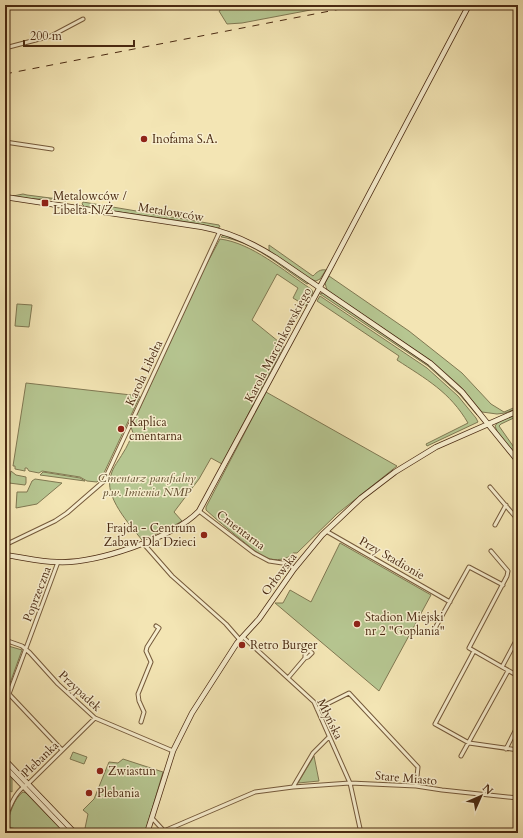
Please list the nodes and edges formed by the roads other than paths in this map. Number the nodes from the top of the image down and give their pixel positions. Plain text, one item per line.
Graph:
1 (469, 5) edge
2 (83, 19) dead end
3 (5, 48) edge
4 (5, 142) edge
5 (52, 149) dead end
6 (5, 197) edge
7 (220, 231) junction
8 (319, 288) junction
9 (518, 411) edge
10 (488, 424) junction
11 (518, 460) edge
12 (490, 487) dead end
13 (506, 505) junction
14 (199, 510) junction
15 (518, 520) edge
16 (495, 525) dead end
17 (326, 531) junction
18 (143, 543) junction
19 (5, 545) edge
20 (491, 551) dead end
21 (5, 555) edge
22 (58, 562) junction
23 (294, 569) junction
24 (503, 585) junction
25 (450, 602) junction
26 (156, 626) dead end
27 (434, 630) dead end
28 (242, 638) junction
29 (518, 638) edge
30 (5, 640) edge
31 (25, 649) junction
32 (474, 651) junction
33 (306, 658) dead end
34 (502, 667) junction
35 (508, 671) junction
36 (518, 676) edge
37 (288, 678) junction
38 (9, 694) junction
39 (5, 699) edge
40 (317, 709) junction
41 (95, 718) junction
42 (141, 722) dead end
43 (518, 725) edge
44 (329, 737) junction
45 (469, 743) junction
46 (506, 749) junction
47 (62, 750) junction
48 (518, 750) edge
49 (173, 752) junction
50 (461, 756) dead end
51 (5, 760) edge
52 (5, 767) edge
53 (350, 783) junction
54 (25, 785) junction
55 (416, 786) junction
56 (292, 787) junction
57 (518, 798) edge
58 (5, 818) edge
59 (152, 818) junction
60 (5, 830) edge
61 (14, 833) edge
62 (68, 833) edge
63 (75, 833) edge
64 (147, 833) edge
65 (361, 833) edge

1 - 8 street, Karola Marcinkowskiego
2 - 3 street
4 - 5 street
6 - 7 street, Metalowców
7 - 8 street, Metalowców
7 - 19 street, Karola Libelta
8 - 10 street, Metalowców
8 - 14 street, Karola Marcinkowskiego
9 - 10 street, Orłowska
10 - 11 street, Metalowców
10 - 17 street, Orłowska
12 - 13 street
13 - 15 street
13 - 16 street
14 - 18 street, Karola Marcinkowskiego
14 - 23 street, Cmentarna
17 - 23 street, Orłowska
17 - 25 street, Przy Stadionie
18 - 22 street, Karola Marcinkowskiego
18 - 28 street, Młyńska
20 - 24 street
21 - 22 street, Karola Marcinkowskiego
22 - 31 street, Poprzeczna
23 - 28 street, Orłowska
24 - 25 street
24 - 32 street
25 - 27 street
26 - 42 street
28 - 37 street, Młyńska
28 - 49 street, Orłowska
29 - 34 street
30 - 31 street, Przypadek
31 - 38 street, Poprzeczna
31 - 41 street, Przypadek
32 - 34 street
32 - 45 street
33 - 37 street
34 - 35 street
35 - 36 street
35 - 45 street
37 - 40 street, Młyńska
38 - 39 street, Poprzeczna
38 - 47 street
40 - 44 street, Młyńska
40 - 55 street
41 - 47 street, Plebanka
41 - 49 street, Przypadek
43 - 46 street
44 - 53 street, Młyńska
44 - 56 street
45 - 46 street
45 - 50 street
46 - 48 street
47 - 54 street, Plebanka
49 - 59 street, Orłowska
51 - 54 street
52 - 54 street
53 - 55 street, Stare Miasto
53 - 56 street, Stare Miasto
53 - 65 street, Młyńska
54 - 58 street, Plebanka
54 - 62 street
54 - 63 street
55 - 57 street, Stare Miasto
56 - 59 street, Stare Miasto
59 - 64 street, Orłowska
60 - 61 street

